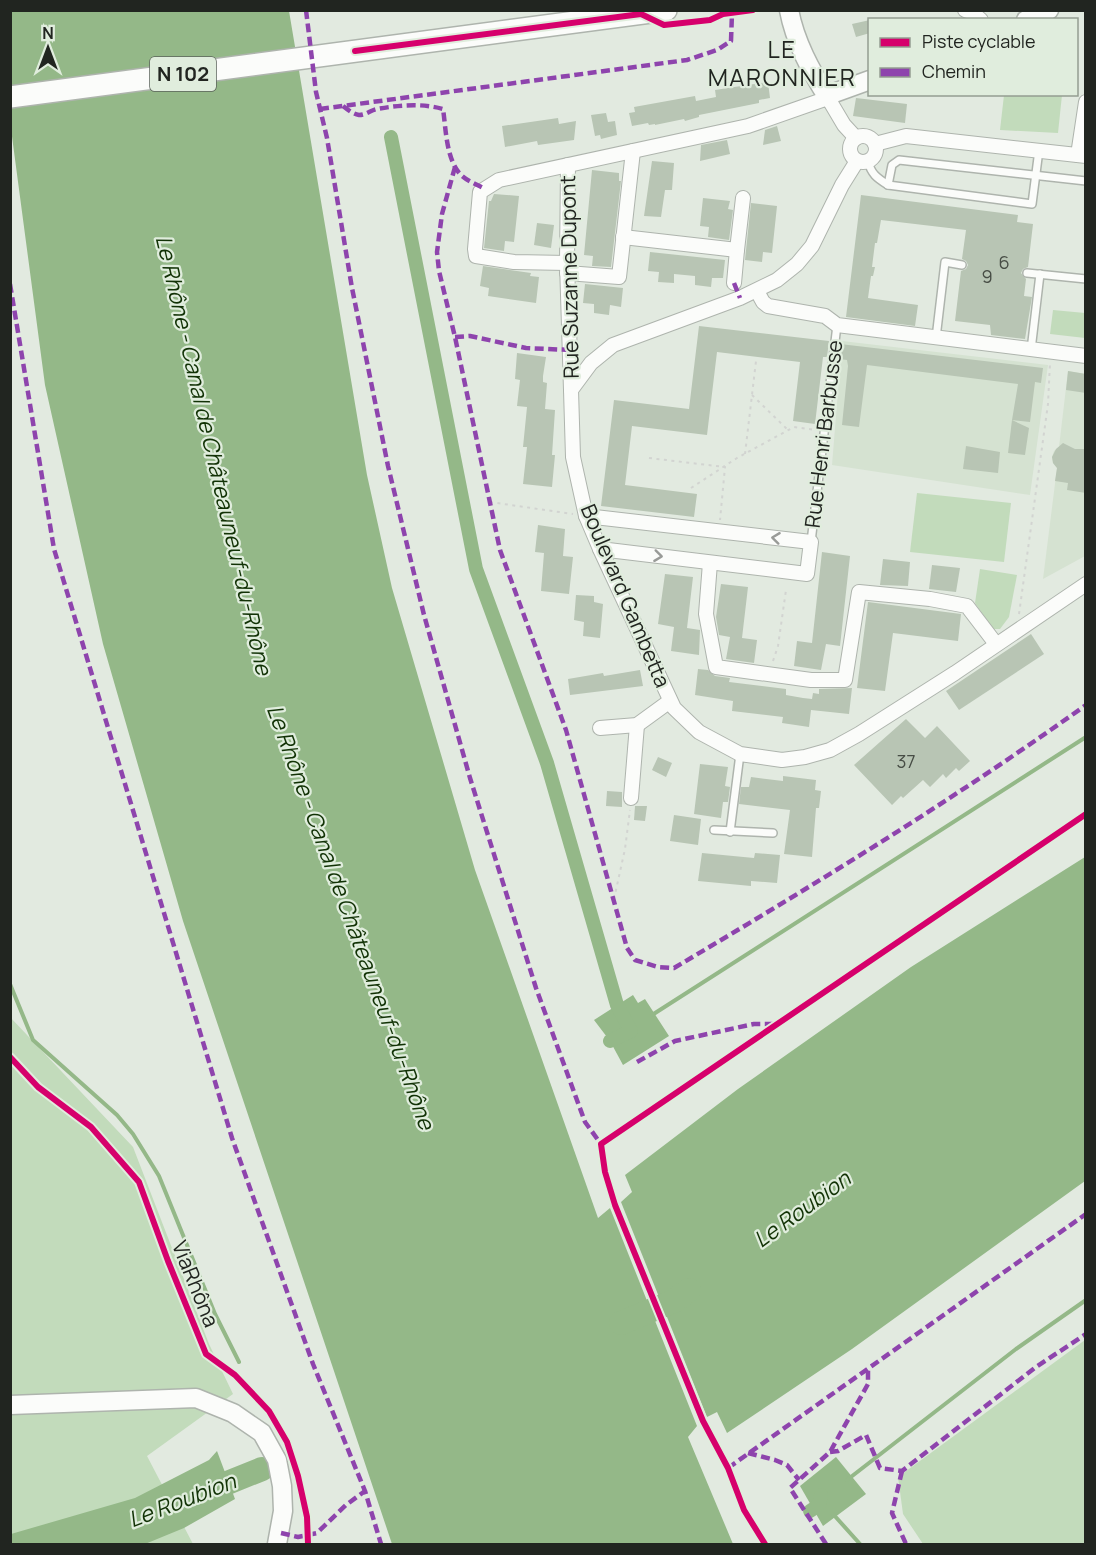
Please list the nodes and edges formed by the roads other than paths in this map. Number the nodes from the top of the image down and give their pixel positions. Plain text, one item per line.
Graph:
1 (666, 10) edge
2 (965, 10) edge
3 (1049, 10) edge
4 (790, 13) edge
5 (979, 18) edge
6 (1031, 18) edge
7 (868, 81) edge
8 (10, 97) edge
9 (828, 98) junction
10 (1086, 102) edge
11 (856, 138) junction
12 (875, 144) junction
13 (1039, 150) junction
14 (633, 151) junction
15 (1082, 155) edge
16 (863, 161) junction
17 (568, 165) junction
18 (1036, 174) junction
19 (1086, 180) edge
20 (888, 185) junction
21 (743, 198) dead end
22 (623, 237) junction
23 (737, 250) junction
24 (962, 265) dead end
25 (567, 268) junction
26 (1027, 273) dead end
27 (1040, 274) junction
28 (1086, 279) edge
29 (734, 283) dead end
30 (757, 291) junction
31 (837, 325) junction
32 (936, 339) junction
33 (1031, 350) junction
34 (1086, 356) edge
35 (571, 390) junction
36 (586, 516) junction
37 (811, 542) junction
38 (600, 549) junction
39 (710, 563) junction
40 (1086, 584) edge
41 (996, 644) junction
42 (670, 701) junction
43 (637, 725) junction
44 (600, 728) dead end
45 (740, 754) junction
46 (631, 798) road end
47 (714, 830) dead end
48 (730, 832) junction
49 (773, 833) dead end
50 (10, 1405) edge
51 (277, 1545) edge

1 - 8 main road, N 102
2 - 5 street
3 - 6 street
4 - 9 street
7 - 9 street
9 - 11 street
9 - 14 street
10 - 15 street
11 - 12 street
11 - 16 street
12 - 13 street
12 - 16 street
13 - 15 street
13 - 18 lane
14 - 17 street
14 - 22 street
16 - 20 lane
16 - 30 street
17 - 25 street, Rue Suzanne Dupont
17 - 25 street
18 - 19 lane
18 - 20 lane
18 - 20 lane
21 - 23 street
22 - 23 street
22 - 25 street
23 - 29 street
24 - 32 lane
25 - 35 street, Rue Suzanne Dupont
26 - 27 lane
27 - 28 lane
27 - 33 lane
30 - 31 street
30 - 35 street
31 - 32 street
31 - 37 lane, Rue Henri Barbusse
32 - 33 street
33 - 34 street
35 - 36 street, Boulevard Gambetta
37 -> 36 street
36 - 38 street, Boulevard Gambetta
37 - 39 street
38 -> 39 street
38 - 42 street, Boulevard Gambetta
39 - 41 street
40 - 41 street, Boulevard Gambetta
41 - 45 street, Boulevard Gambetta
42 - 43 street
42 - 45 street, Boulevard Gambetta
43 - 44 street
43 - 46 street
45 - 48 lane
47 - 48 lane
48 - 49 lane
50 - 51 street

